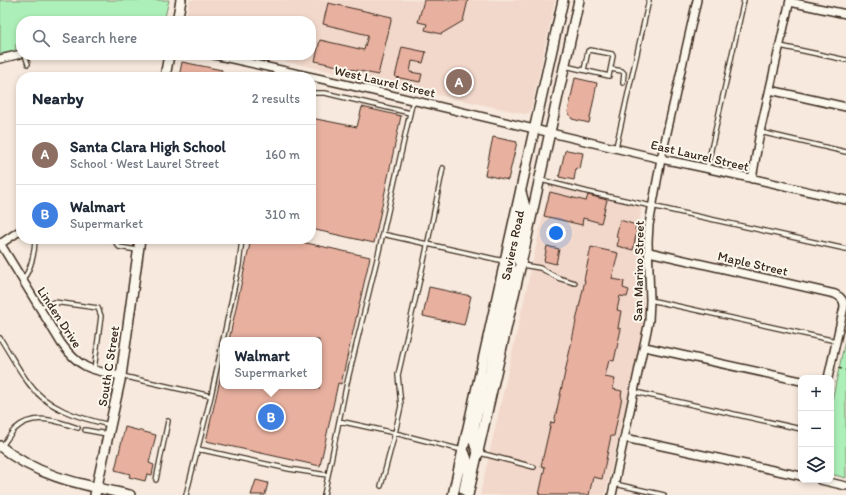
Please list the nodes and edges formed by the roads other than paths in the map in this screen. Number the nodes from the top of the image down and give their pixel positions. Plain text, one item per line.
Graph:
1 (181, 0) edge
2 (563, 0) edge
3 (579, 0) edge
4 (649, 0) edge
5 (697, 0) edge
6 (744, 0) edge
7 (790, 1) edge
8 (846, 14) edge
9 (178, 16) edge
10 (780, 46) junction
11 (16, 55) edge
12 (0, 59) edge
13 (27, 60) edge
14 (168, 60) edge
15 (236, 60) edge
16 (846, 60) edge
17 (28, 64) dead end
18 (564, 66) junction
19 (277, 69) junction
20 (611, 69) junction
21 (584, 70) junction
22 (166, 72) edge
23 (276, 72) edge
24 (290, 72) edge
25 (316, 78) edge
26 (623, 83) dead end
27 (770, 90) junction
28 (316, 93) edge
29 (413, 100) junction
30 (846, 107) edge
31 (410, 113) junction
32 (534, 129) junction
33 (550, 132) junction
34 (760, 132) junction
35 (616, 147) junction
36 (846, 152) edge
37 (661, 159) junction
38 (443, 168) dead end
39 (707, 168) junction
40 (752, 179) junction
41 (539, 180) junction
42 (521, 189) junction
43 (846, 200) edge
44 (652, 206) junction
45 (16, 233) edge
46 (382, 234) junction
47 (0, 244) edge
48 (35, 244) edge
49 (116, 244) edge
50 (139, 244) edge
51 (241, 244) edge
52 (427, 244) junction
53 (846, 249) edge
54 (138, 250) junction
55 (649, 252) junction
56 (504, 261) junction
57 (521, 264) junction
58 (22, 280) junction
59 (575, 283) dead end
60 (650, 300) junction
61 (39, 307) junction
62 (224, 337) edge
63 (0, 338) edge
64 (836, 342) junction
65 (645, 347) junction
66 (220, 354) edge
67 (481, 368) junction
68 (94, 370) junction
69 (829, 375) edge
70 (121, 376) junction
71 (798, 380) edge
72 (493, 391) junction
73 (635, 392) junction
74 (211, 396) junction
75 (168, 421) dead end
76 (338, 421) junction
77 (111, 425) junction
78 (78, 428) dead end
79 (798, 428) edge
80 (84, 430) dead end
81 (395, 433) junction
82 (109, 435) junction
83 (625, 438) junction
84 (1, 447) edge
85 (198, 449) junction
86 (463, 450) junction
87 (479, 453) junction
88 (534, 467) dead end
89 (327, 475) junction
90 (798, 475) edge
91 (156, 480) dead end
92 (833, 483) edge
93 (615, 484) junction
94 (381, 486) dead end
95 (846, 486) edge
96 (96, 491) edge
97 (130, 495) edge
98 (186, 495) edge
99 (324, 495) edge
100 (452, 495) edge
101 (463, 495) edge
102 (468, 495) edge
103 (612, 495) edge
104 (664, 495) edge

1 - 9 main road
2 - 32 main road, Saviers Road
3 - 18 main road, Saviers Road
4 - 35 lane
5 - 37 street, San Marino Street
6 - 39 lane
7 - 8 street
7 - 10 street
10 - 16 lane
10 - 27 street
11 - 12 street
13 - 17 lane
14 - 22 main road
15 - 19 street, West Laurel Street
18 - 21 lane
18 - 33 main road, Saviers Road
19 - 23 lane
19 - 24 street, West Laurel Street
20 - 21 lane
20 - 21 lane
20 - 26 lane
25 - 29 street, West Laurel Street
27 - 30 street
27 - 34 street
28 - 31 lane
29 - 31 lane
29 - 32 street, West Laurel Street
31 - 46 lane
32 - 33 street, West Laurel Street
32 - 42 main road, Saviers Road
33 - 35 street, East Laurel Street
33 - 41 main road, Saviers Road
34 - 36 lane
34 - 40 street
35 - 37 street, East Laurel Street
37 - 39 street, East Laurel Street
37 - 44 street, San Marino Street
38 - 52 lane
39 - 40 street, East Laurel Street
40 - 43 street, East Laurel Street
41 - 44 lane
41 - 57 main road, Saviers Road
42 - 56 main road, Saviers Road
42 - 57 main road
44 - 53 lane
44 - 55 street, San Marino Street
45 - 47 street
46 - 52 lane
46 - 76 lane
47 - 58 street, Linden Drive
48 - 58 lane
49 - 54 lane
50 - 54 main road, South C Street
51 - 62 lane
52 - 56 lane
52 - 81 lane
54 - 70 main road, South C Street
55 - 60 street, San Marino Street
55 - 64 street, Maple Street
56 - 67 main road, Saviers Road
56 - 72 main road
57 - 59 lane
57 - 72 main road, Saviers Road
58 - 61 street, Linden Drive
60 - 64 lane
60 - 65 street, San Marino Street
61 - 68 street, Linden Drive
61 - 68 lane
63 - 77 lane
64 - 69 street
65 - 71 street
65 - 73 street, San Marino Street
66 - 74 lane
67 - 86 main road, Saviers Road
67 - 87 main road
68 - 70 street, Linden Drive
70 - 74 lane
70 - 77 main road, South C Street
72 - 87 main road, Saviers Road
73 - 79 lane
73 - 83 street, San Marino Street
74 - 85 lane
75 - 91 lane
76 - 81 lane
76 - 89 lane
77 - 82 main road, South C Street
78 - 84 lane
80 - 82 lane
81 - 86 lane
81 - 94 lane
82 - 96 main road, South C Street
83 - 90 street
83 - 93 street, San Marino Street
84 - 96 main road
85 - 89 lane
85 - 98 lane
86 - 100 main road, Saviers Road
86 - 101 main road
87 - 88 lane
87 - 102 main road, Saviers Road
89 - 99 lane
92 - 95 street
93 - 103 street, San Marino Street
93 - 104 lane
96 - 97 main road

